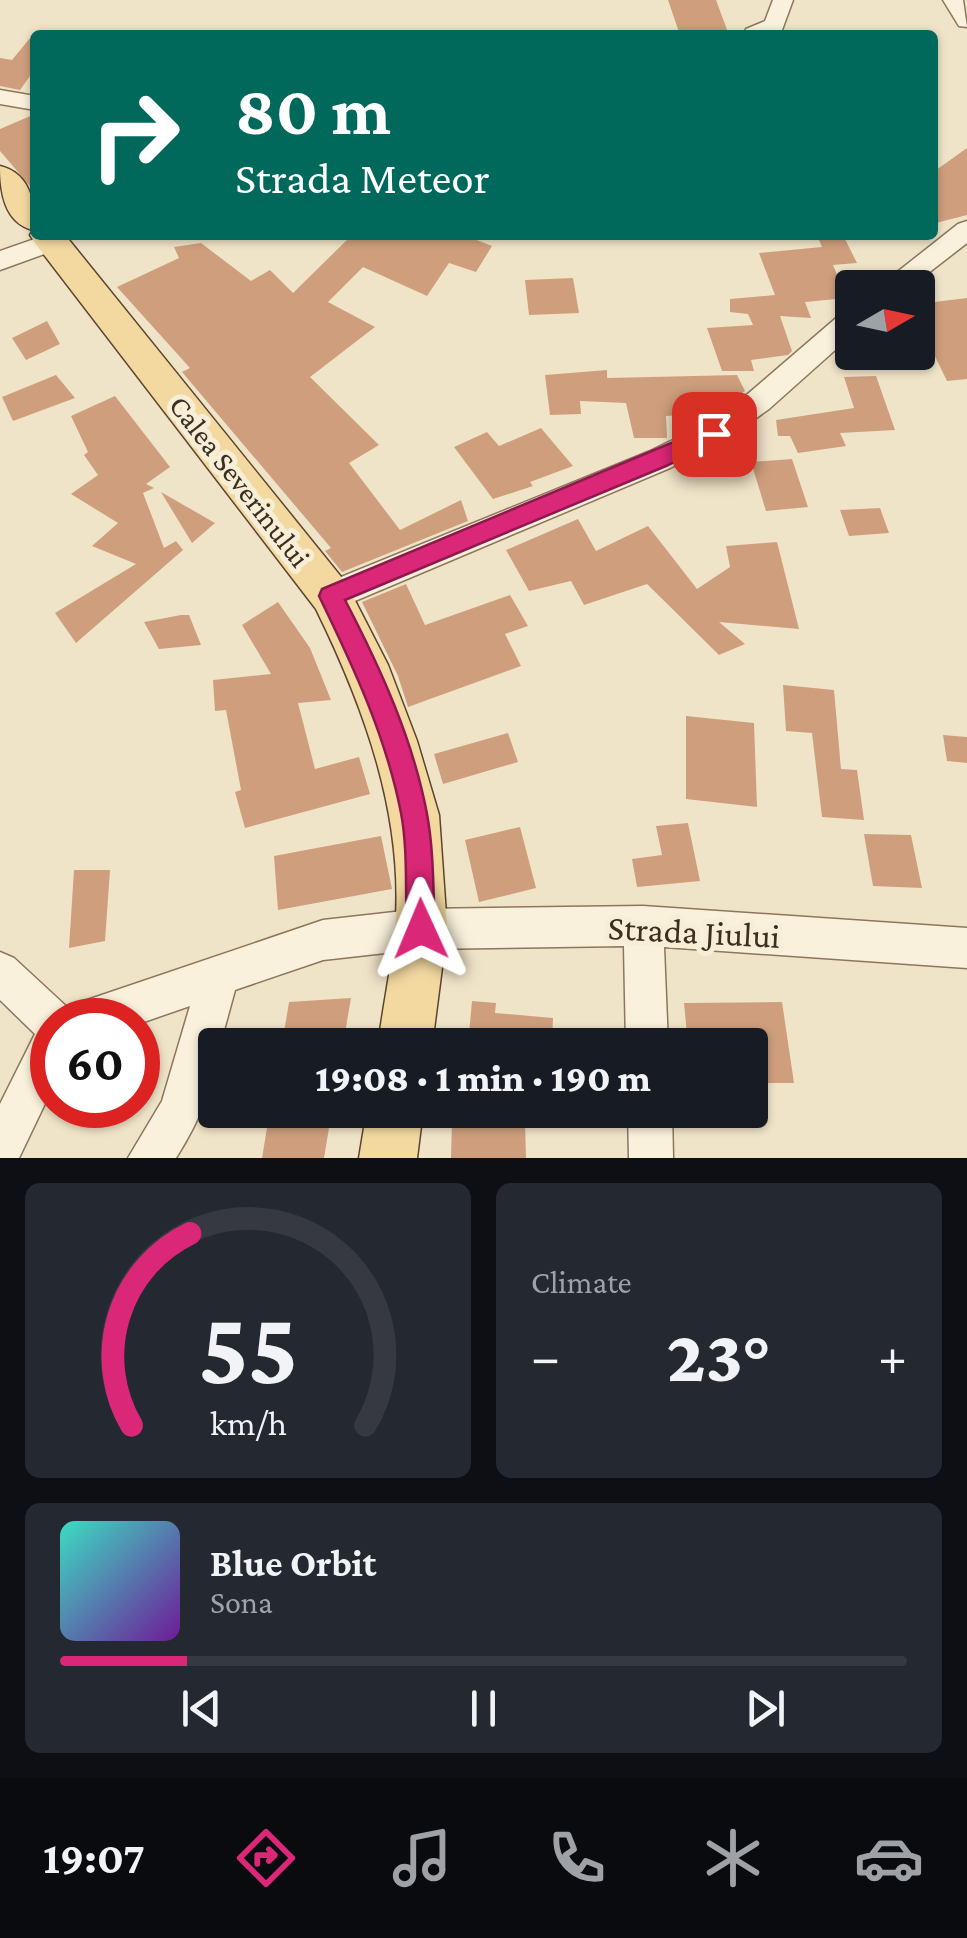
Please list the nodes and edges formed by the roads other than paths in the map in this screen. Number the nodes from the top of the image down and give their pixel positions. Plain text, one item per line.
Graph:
1 (783, 0) edge
2 (953, 0) edge
3 (967, 21) edge
4 (763, 30) edge
5 (0, 98) edge
6 (30, 102) edge
7 (0, 176) edge
8 (30, 214) edge
9 (967, 230) edge
10 (32, 240) edge
11 (50, 240) edge
12 (0, 261) edge
13 (914, 270) edge
14 (835, 335) edge
15 (330, 596) junction
16 (643, 926) junction
17 (421, 929) junction
18 (967, 948) edge
19 (0, 972) edge
20 (218, 976) junction
21 (154, 998) edge
22 (30, 1001) edge
23 (407, 1028) edge
24 (646, 1028) edge
25 (30, 1089) edge
26 (392, 1128) edge
27 (651, 1128) edge
28 (0, 1150) edge
29 (150, 1158) edge
30 (388, 1158) edge
31 (652, 1158) edge

1 - 4 street
2 - 3 street
5 - 6 street
7 - 8 main road, Calea Severinului
9 - 13 street
10 - 12 street
11 - 15 main road, Calea Severinului
14 - 15 street
15 - 17 main road, Calea Severinului
16 - 17 street, Strada Jiului
16 - 18 street, Strada Jiului
16 - 24 street
17 - 20 street, Strada Jiului
17 - 23 main road, Calea Severinului
19 - 22 street
20 - 21 street, Strada Jiului
20 - 29 street
25 - 28 street
26 - 30 main road
27 - 31 street

